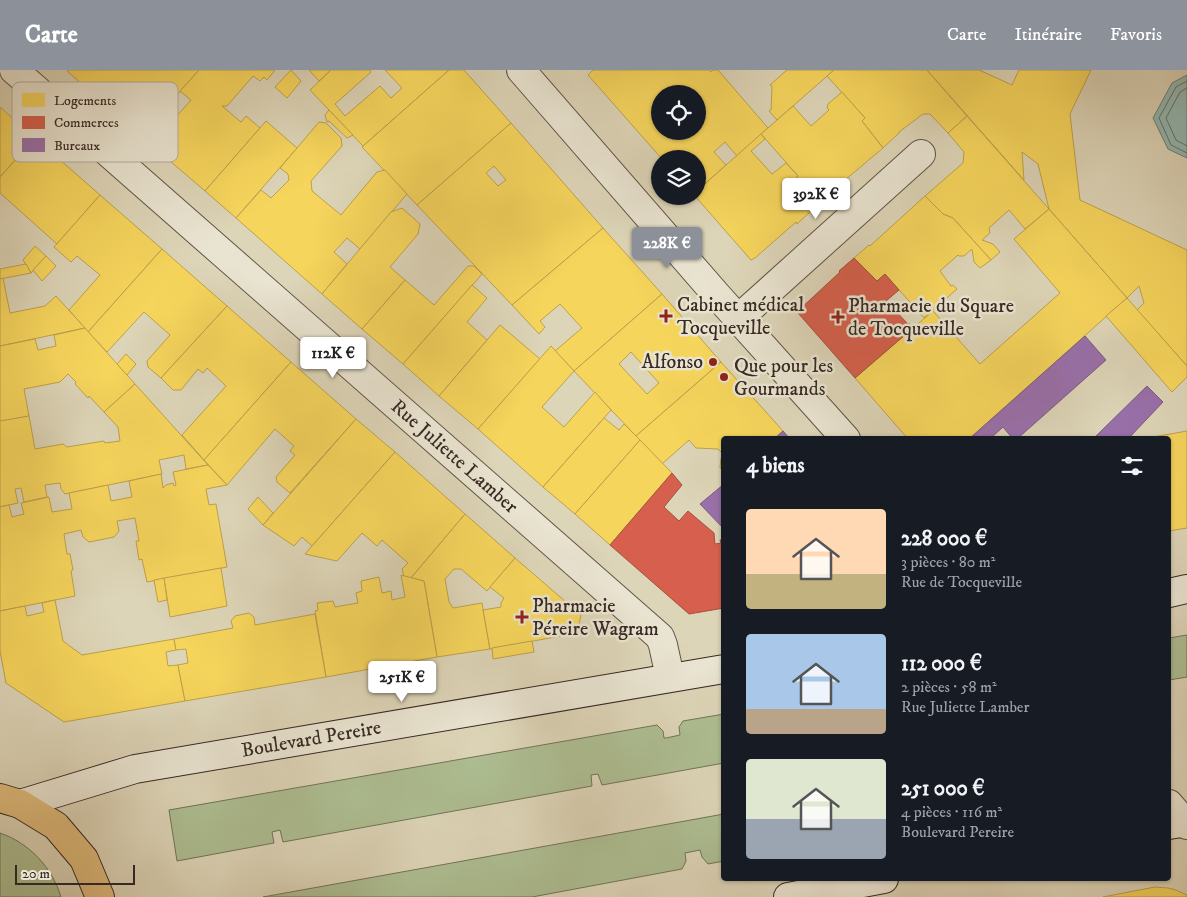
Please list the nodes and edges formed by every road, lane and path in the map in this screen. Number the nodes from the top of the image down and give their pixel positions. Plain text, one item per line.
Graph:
1 (14, 70) edge
2 (521, 70) edge
3 (28, 82) edge
4 (921, 154) dead end
5 (119, 162) edge
6 (739, 318) junction
7 (843, 436) edge
8 (1187, 589) edge
9 (1171, 592) edge
10 (721, 670) edge
11 (670, 678) junction
12 (10, 801) edge
13 (873, 881) edge
14 (100, 897) edge
15 (788, 897) edge

1 - 3 street, Rue Juliette Lamber
2 - 6 street
4 - 6 street
5 - 11 street, Rue Juliette Lamber
6 - 7 street
8 - 9 street
10 - 11 street, Boulevard Pereire
11 - 12 street, Boulevard Pereire
12 - 14 main road
13 - 15 street

